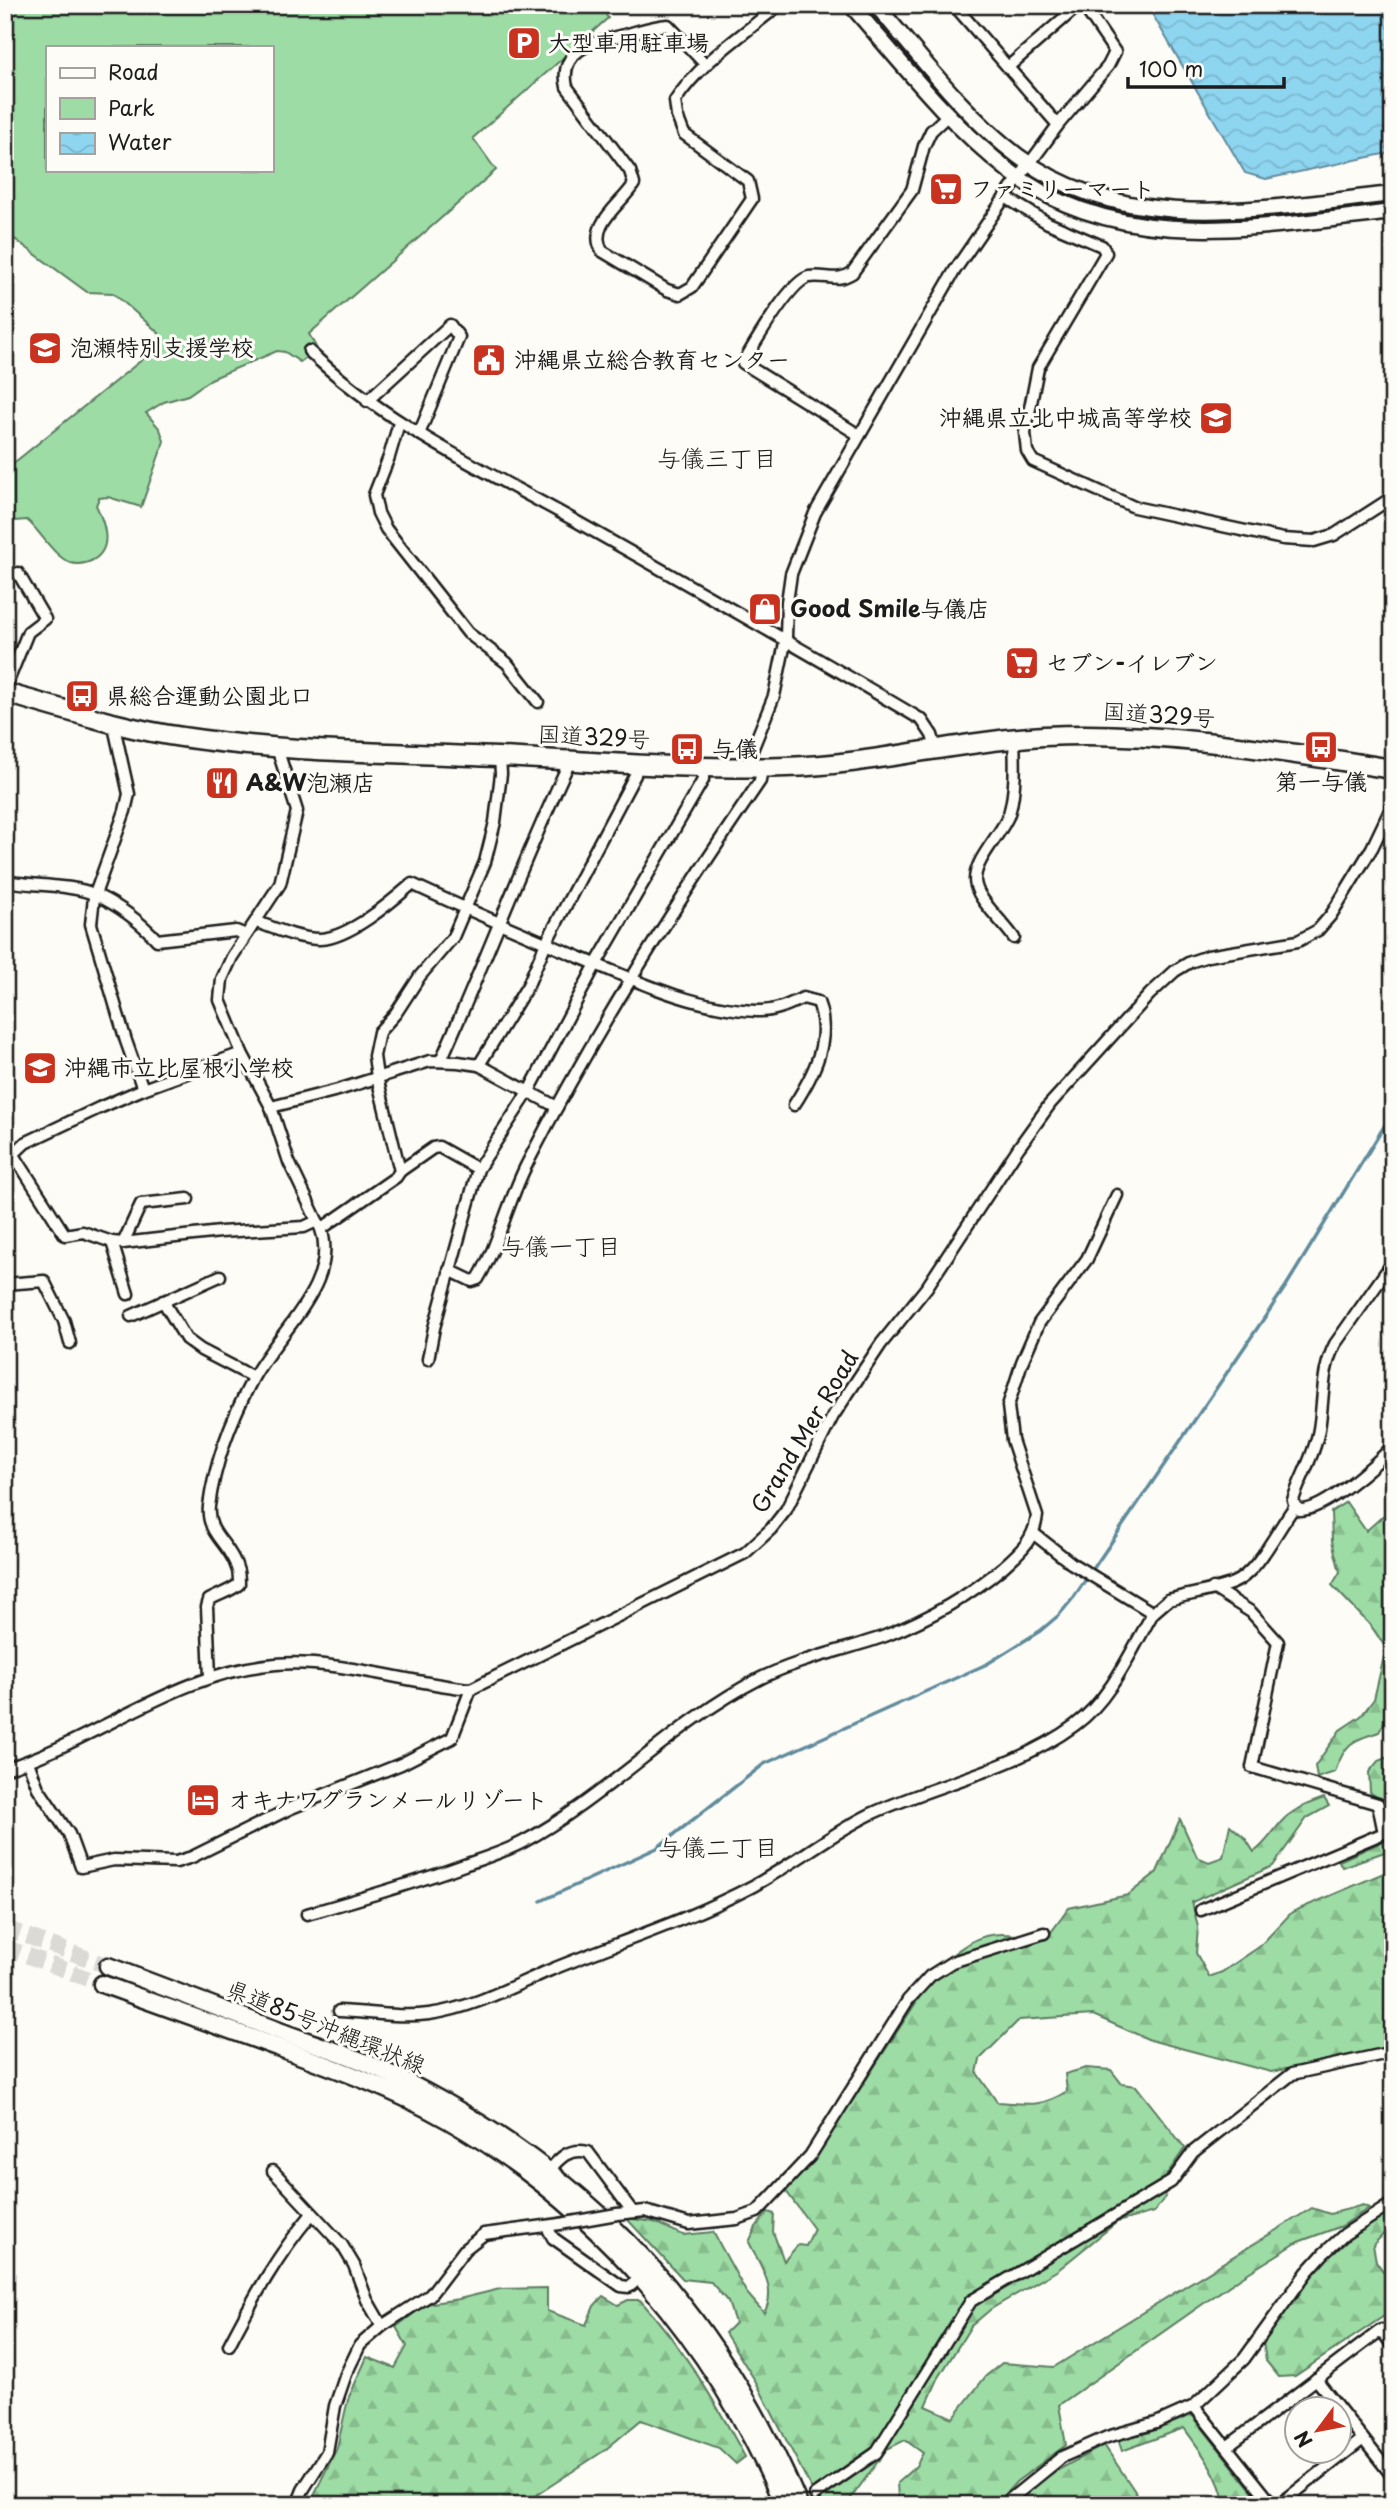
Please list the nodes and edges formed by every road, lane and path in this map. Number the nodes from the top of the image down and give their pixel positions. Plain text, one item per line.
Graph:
1 (779, 5) edge
2 (851, 5) edge
3 (876, 5) edge
4 (970, 5) edge
5 (1081, 5) edge
6 (958, 9) edge
7 (706, 65) junction
8 (1008, 67) junction
9 (947, 115) junction
10 (1058, 125) junction
11 (1030, 164) junction
12 (1019, 178) junction
13 (1393, 194) edge
14 (1005, 197) junction
15 (1393, 212) edge
16 (309, 351) dead end
17 (367, 401) junction
18 (399, 423) junction
19 (419, 434) junction
20 (859, 435) junction
21 (1393, 497) edge
22 (18, 573) dead end
23 (786, 638) junction
24 (6, 693) edge
25 (538, 702) dead end
26 (113, 722) junction
27 (1014, 738) junction
28 (277, 748) junction
29 (936, 748) junction
30 (500, 757) junction
31 (570, 761) junction
32 (637, 763) junction
33 (703, 766) junction
34 (756, 767) junction
35 (1393, 769) edge
36 (1393, 804) edge
37 (5, 881) edge
38 (95, 894) junction
39 (465, 909) junction
40 (257, 922) junction
41 (500, 922) junction
42 (246, 935) junction
43 (1014, 938) dead end
44 (546, 943) junction
45 (596, 964) junction
46 (631, 978) junction
47 (242, 1053) junction
48 (441, 1060) junction
49 (479, 1065) junction
50 (377, 1077) junction
51 (143, 1088) junction
52 (529, 1091) junction
53 (794, 1105) dead end
54 (271, 1107) junction
55 (557, 1107) junction
56 (7, 1157) edge
57 (478, 1169) junction
58 (400, 1171) junction
59 (1117, 1195) dead end
60 (188, 1199) dead end
61 (319, 1225) junction
62 (112, 1242) junction
63 (123, 1243) junction
64 (1393, 1262) edge
65 (449, 1270) junction
66 (220, 1276) dead end
67 (5, 1283) edge
68 (128, 1294) dead end
69 (163, 1301) junction
70 (131, 1316) dead end
71 (70, 1343) dead end
72 (428, 1359) dead end
73 (253, 1377) junction
74 (1393, 1446) edge
75 (1295, 1506) junction
76 (1033, 1533) junction
77 (1213, 1588) junction
78 (1153, 1613) junction
79 (210, 1677) junction
80 (471, 1689) junction
81 (28, 1762) junction
82 (5, 1769) edge
83 (1201, 1910) dead end
84 (307, 1914) dead end
85 (1044, 1933) dead end
86 (108, 1966) tunnel mouth
87 (103, 1984) tunnel mouth
88 (339, 2011) dead end
89 (301, 2048) junction
90 (1393, 2052) edge
91 (543, 2166) junction
92 (273, 2171) dead end
93 (1393, 2203) edge
94 (632, 2211) junction
95 (311, 2215) junction
96 (547, 2227) junction
97 (642, 2277) junction
98 (382, 2326) junction
99 (229, 2345) dead end
100 (1393, 2346) edge
101 (1316, 2379) junction
102 (1194, 2406) junction
103 (1363, 2439) junction
104 (1227, 2447) junction
105 (1393, 2477) edge
106 (815, 2495) dead end
107 (297, 2505) edge
108 (783, 2505) edge
109 (799, 2505) edge
110 (1003, 2505) edge
111 (1273, 2505) edge
112 (1279, 2505) edge

1 - 7 street
2 - 9 main road
3 - 11 main road
4 - 6 street
5 - 8 street
5 - 10 street
6 - 8 street
7 - 7 street
8 - 10 street
9 - 12 main road
9 - 20 street
10 - 11 street
11 - 12 street
11 - 13 main road
12 - 14 street
12 - 15 main road
14 - 20 street
14 - 21 street
16 - 17 street
17 - 18 street
17 - 19 street
18 - 19 street
18 - 25 street
19 - 23 street
20 - 23 street
22 - 24 street
23 - 29 street
23 - 34 street
24 - 26 highway, 国道329号
26 - 28 highway, 国道329号
26 - 38 street
27 - 29 highway, 国道329号
27 - 35 highway, 国道329号
27 - 43 street
28 - 30 highway, 国道329号
28 - 40 street
29 - 34 highway, 国道329号
30 - 31 highway, 国道329号
30 - 39 street
31 - 32 highway, 国道329号
31 - 41 street
32 - 33 highway, 国道329号
32 - 44 street
33 - 34 highway, 国道329号
33 - 45 street
34 - 46 street
36 - 80 street, Grand Mer Road
37 - 38 street
38 - 42 street
38 - 51 street
39 - 40 street
39 - 41 street
39 - 50 street
40 - 42 street
41 - 44 street
41 - 48 street
42 - 47 street
44 - 45 street
44 - 49 street
45 - 46 street
45 - 52 street
46 - 53 street
46 - 55 street
47 - 51 street
47 - 54 street
48 - 49 street
48 - 50 street
49 - 52 street
50 - 54 street
50 - 58 street
51 - 56 street
52 - 55 street
52 - 57 street
54 - 61 street
55 - 65 street
56 - 62 street
57 - 58 street
57 - 65 street
58 - 61 street
59 - 76 street
60 - 63 street
61 - 63 street
61 - 73 street
62 - 63 street
62 - 68 street
64 - 75 street
65 - 72 street
66 - 69 street
67 - 71 street
69 - 70 street
69 - 73 street
73 - 79 street
74 - 75 street
75 - 77 street
76 - 78 street
76 - 84 street
77 - 78 street
77 - 83 street
78 - 88 street
79 - 80 street
79 - 81 street
80 - 81 street
81 - 82 street
85 - 94 street
86 - 89 main road, 県道85号沖縄環状線
87 - 89 main road, 県道85号沖縄環状線
89 - 91 main road, 県道85号沖縄環状線
89 - 97 main road, 県道85号沖縄環状線
90 - 106 street
91 - 94 street
91 - 109 main road, 県道85号沖縄環状線
92 - 95 street
93 - 102 street
94 - 96 street, bridge
95 - 98 street
95 - 99 street
96 - 97 street
96 - 98 street
97 - 108 main road, 県道85号沖縄環状線
98 - 107 street
100 - 101 street
101 - 103 street
101 - 104 street
102 - 104 street
102 - 110 street
103 - 105 street
103 - 112 street
104 - 111 street

